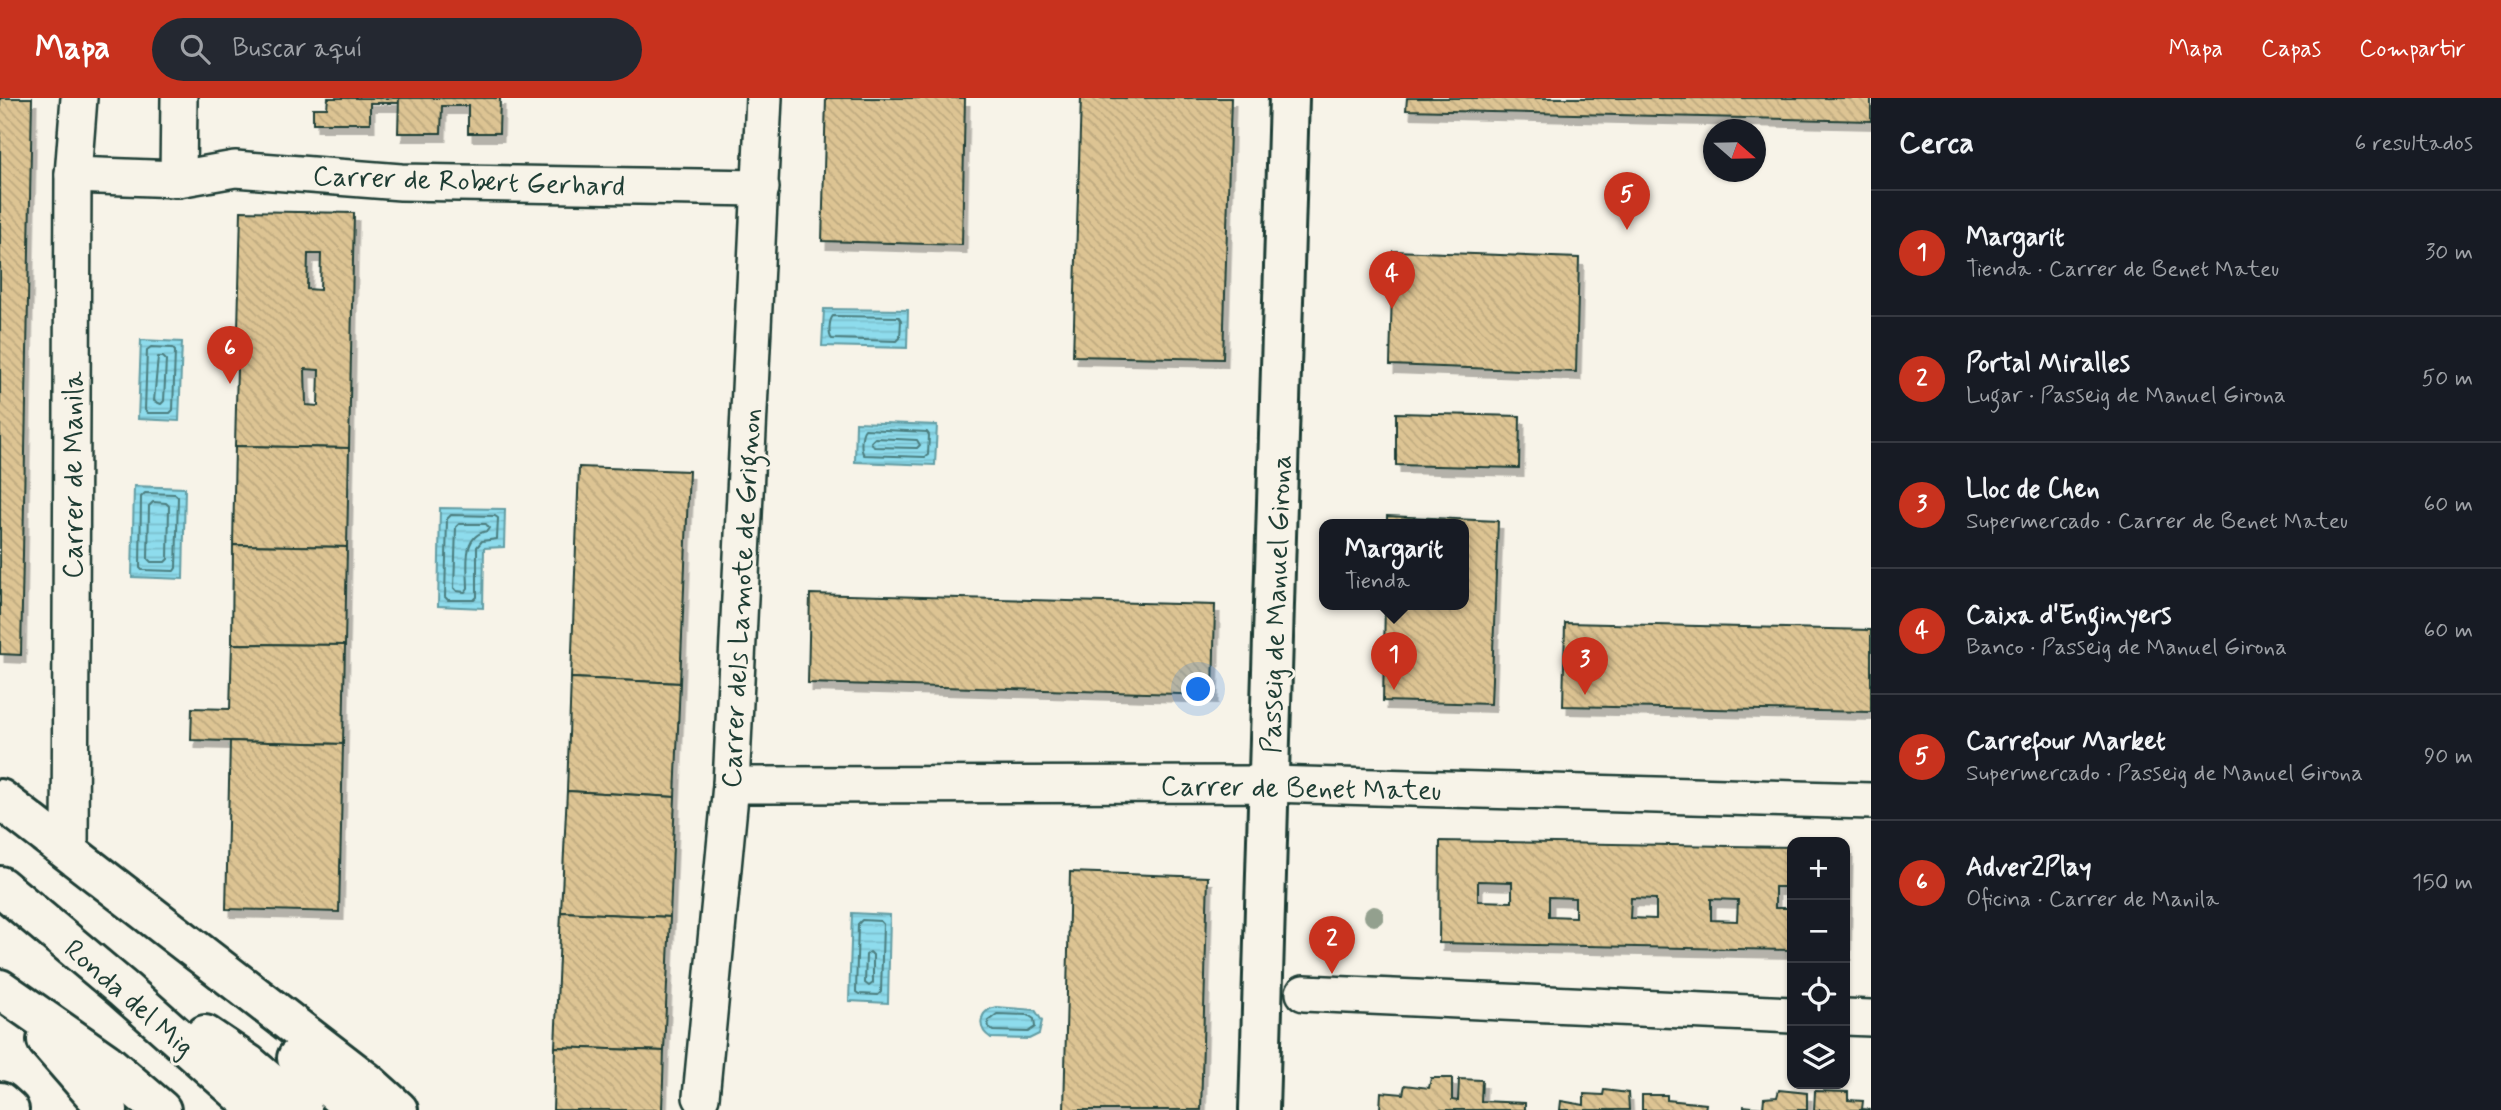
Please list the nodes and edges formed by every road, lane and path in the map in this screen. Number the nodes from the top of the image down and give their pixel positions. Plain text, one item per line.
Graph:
1 (79, 98) edge
2 (179, 98) edge
3 (764, 98) edge
4 (1289, 98) edge
5 (73, 175) junction
6 (178, 179) junction
7 (761, 188) junction
8 (1269, 784) junction
9 (732, 785) junction
10 (0, 799) edge
11 (1871, 801) edge
12 (71, 853) junction
13 (0, 887) edge
14 (139, 907) junction
15 (124, 990) junction
16 (6, 993) edge
17 (1304, 993) dead end
18 (1787, 1014) edge
19 (1850, 1017) edge
20 (1871, 1018) edge
21 (701, 1097) dead end
22 (0, 1102) edge
23 (9, 1110) edge
24 (108, 1110) edge
25 (161, 1110) edge
26 (259, 1110) edge
27 (302, 1110) edge
28 (355, 1110) edge
29 (398, 1110) edge
30 (1259, 1110) edge

1 - 5 street, Carrer de Manila
2 - 6 street
3 - 7 street, Carrer dels Lamote de Grignon
4 - 8 main road, Passeig de Manuel Girona
5 - 6 street, Carrer de Robert Gerhard
5 - 12 street, Carrer de Manila
6 - 7 street, Carrer de Robert Gerhard
7 - 9 street, Carrer dels Lamote de Grignon
8 - 9 street, Carrer de Benet Mateu
8 - 11 street, Carrer de Benet Mateu
8 - 30 main road, Passeig de Manuel Girona
9 - 21 street, Carrer dels Lamote de Grignon
10 - 12 main road
12 - 14 main road
13 - 15 main road, Ronda del Mig
14 - 28 main road
14 - 29 main road
15 - 26 main road, Ronda del Mig
15 - 27 main road
16 - 24 main road
16 - 25 main road
17 - 18 street
19 - 20 street
22 - 23 main road

